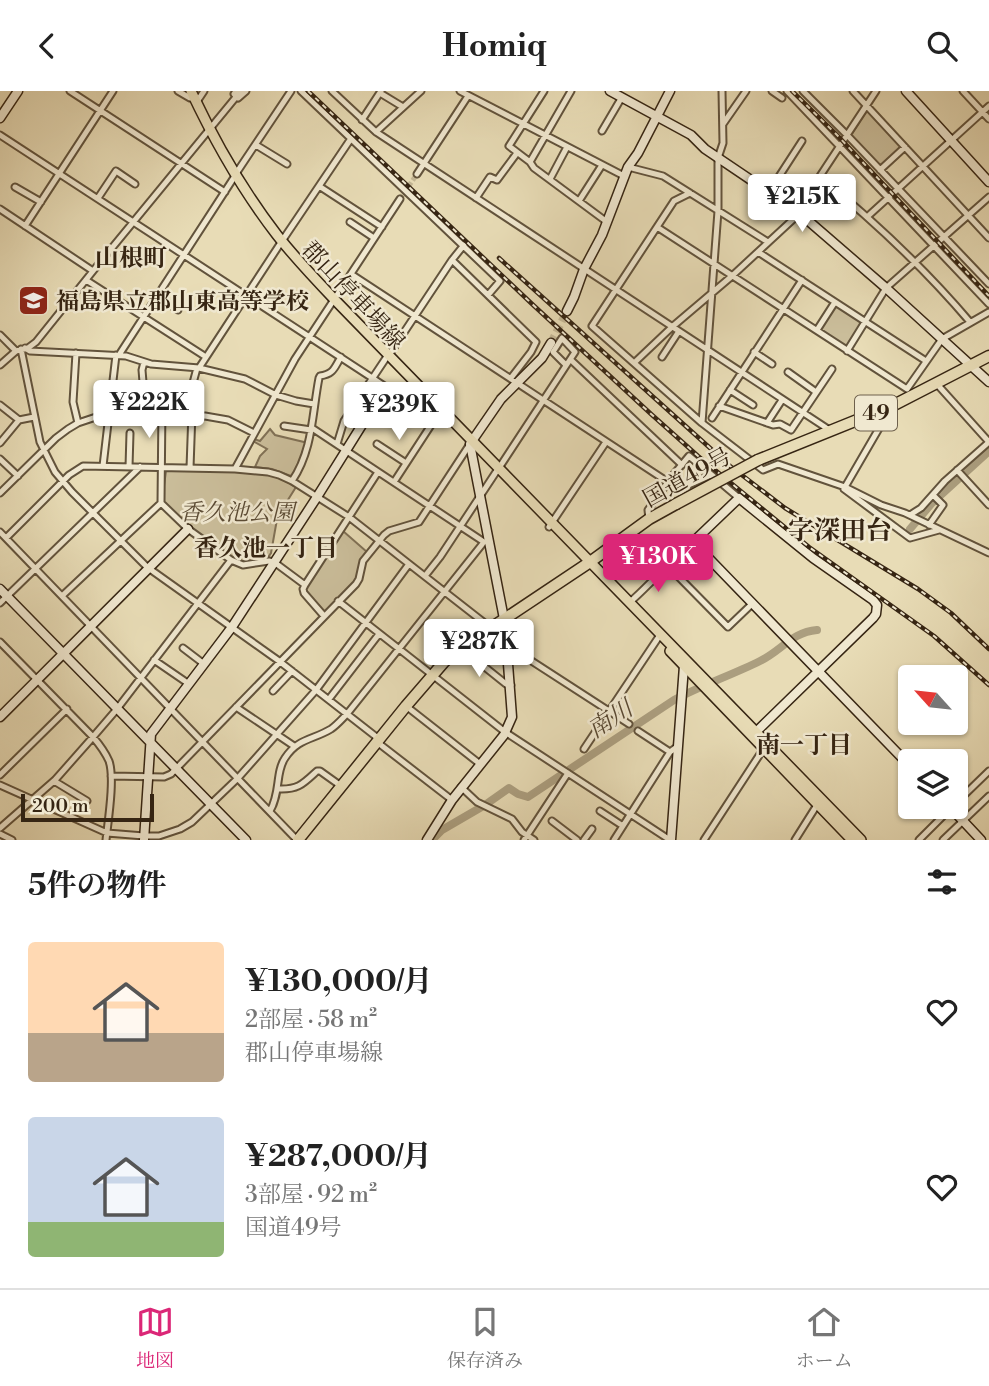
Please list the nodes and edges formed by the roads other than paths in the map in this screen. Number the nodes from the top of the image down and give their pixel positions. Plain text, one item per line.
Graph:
1 (18, 91) edge
2 (70, 91) edge
3 (114, 91) edge
4 (178, 91) edge
5 (204, 91) edge
6 (243, 91) edge
7 (291, 91) edge
8 (300, 91) edge
9 (421, 91) edge
10 (460, 91) edge
11 (544, 91) edge
12 (571, 91) edge
13 (610, 91) edge
14 (670, 91) edge
15 (722, 91) edge
16 (746, 91) edge
17 (772, 91) edge
18 (786, 91) edge
19 (803, 91) edge
20 (853, 91) edge
21 (876, 91) edge
22 (906, 91) edge
23 (963, 91) edge
24 (334, 92) edge
25 (380, 92) edge
26 (236, 94) edge
27 (191, 96) edge
28 (468, 96) junction
29 (622, 97) junction
30 (782, 98) dead end
31 (867, 105) junction
32 (989, 106) edge
33 (403, 107) junction
34 (101, 110) junction
35 (982, 112) junction
36 (656, 117) junction
37 (0, 118) edge
38 (989, 119) edge
39 (362, 120) junction
40 (723, 124) junction
41 (523, 125) junction
42 (602, 131) dead end
43 (208, 132) junction
44 (376, 132) junction
45 (0, 135) edge
46 (847, 135) junction
47 (544, 136) junction
48 (351, 140) junction
49 (802, 141) dead end
50 (951, 141) junction
51 (256, 145) junction
52 (840, 146) junction
53 (567, 147) junction
54 (905, 147) junction
55 (517, 153) junction
56 (718, 157) junction
57 (530, 162) junction
58 (423, 163) junction
59 (182, 164) junction
60 (287, 164) dead end
61 (602, 165) junction
62 (922, 166) junction
63 (628, 167) junction
64 (880, 170) junction
65 (60, 173) junction
66 (417, 174) tunnel mouth
67 (624, 176) junction
68 (234, 177) junction
69 (820, 177) junction
70 (550, 179) junction
71 (989, 183) edge
72 (135, 184) dead end
73 (319, 186) junction
74 (15, 187) dead end
75 (898, 188) junction
76 (225, 192) junction
77 (769, 192) junction
78 (690, 193) junction
79 (889, 197) junction
80 (989, 197) edge
81 (98, 198) junction
82 (476, 198) junction
83 (400, 199) tunnel mouth
84 (579, 201) junction
85 (41, 202) junction
86 (0, 209) edge
87 (718, 211) junction
88 (798, 212) junction
89 (968, 215) junction
90 (867, 217) junction
91 (350, 222) dead end
92 (607, 222) junction
93 (134, 223) junction
94 (25, 226) junction
95 (382, 227) junction
96 (657, 227) junction
97 (945, 237) junction
98 (374, 238) junction
99 (989, 238) edge
100 (768, 242) junction
101 (281, 243) junction
102 (464, 245) junction
103 (934, 246) junction
104 (758, 252) junction
105 (184, 255) junction
106 (452, 260) junction
107 (916, 262) junction
108 (713, 264) junction
109 (584, 269) junction
110 (93, 271) junction
111 (351, 274) junction
112 (732, 276) junction
113 (86, 280) junction
114 (802, 280) junction
115 (989, 284) edge
116 (887, 288) junction
117 (616, 289) junction
118 (711, 293) junction
119 (247, 295) junction
120 (488, 295) junction
121 (157, 296) junction
122 (334, 301) junction
123 (835, 302) junction
124 (989, 304) edge
125 (783, 308) junction
126 (178, 310) dead end
127 (567, 311) tunnel mouth
128 (989, 312) edge
129 (414, 316) junction
130 (143, 317) junction
131 (866, 322) junction
132 (970, 322) junction
133 (672, 327) junction
134 (817, 330) junction
135 (679, 331) junction
136 (0, 335) edge
137 (310, 337) junction
138 (942, 339) junction
139 (551, 343) tunnel mouth
140 (21, 349) junction
141 (708, 351) junction
142 (847, 351) junction
143 (754, 352) junction
144 (76, 353) junction
145 (117, 355) junction
146 (387, 356) junction
147 (989, 356) edge
148 (206, 357) junction
149 (662, 357) dead end
150 (341, 358) junction
151 (926, 361) junction
152 (144, 362) junction
153 (634, 363) junction
154 (772, 364) dead end
155 (0, 365) edge
156 (970, 365) junction
157 (198, 368) junction
158 (832, 369) dead end
159 (741, 372) junction
160 (788, 372) dead end
161 (373, 378) junction
162 (513, 380) junction
163 (989, 382) edge
164 (936, 383) junction
165 (385, 387) junction
166 (730, 390) junction
167 (816, 391) junction
168 (276, 394) junction
169 (544, 400) junction
170 (782, 400) junction
171 (314, 404) junction
172 (0, 405) edge
173 (753, 405) dead end
174 (719, 406) junction
175 (892, 406) junction
176 (108, 412) junction
177 (803, 413) junction
178 (162, 414) junction
179 (192, 415) junction
180 (34, 417) junction
181 (712, 418) dead end
182 (19, 420) junction
183 (78, 423) junction
184 (702, 423) junction
185 (767, 423) junction
186 (284, 426) dead end
187 (312, 429) junction
188 (831, 431) junction
189 (130, 433) dead end
190 (254, 433) junction
191 (606, 442) junction
192 (989, 442) edge
193 (0, 443) edge
194 (471, 443) junction
195 (337, 444) junction
196 (377, 444) dead end
197 (346, 449) junction
198 (44, 450) junction
199 (0, 459) edge
200 (407, 463) junction
201 (682, 465) junction
202 (103, 466) junction
203 (129, 467) junction
204 (140, 467) junction
205 (161, 467) junction
206 (190, 468) junction
207 (235, 469) junction
208 (497, 470) junction
209 (958, 471) junction
210 (378, 472) junction
211 (711, 475) junction
212 (18, 476) junction
213 (62, 481) junction
214 (292, 481) junction
215 (394, 482) junction
216 (844, 486) junction
217 (0, 493) edge
218 (480, 496) junction
219 (934, 496) junction
220 (317, 497) junction
221 (739, 498) junction
222 (161, 503) junction
223 (429, 505) junction
224 (989, 505) edge
225 (93, 513) junction
226 (910, 515) junction
227 (349, 517) junction
228 (649, 519) junction
229 (551, 525) junction
230 (929, 525) junction
231 (461, 526) junction
232 (188, 529) junction
233 (939, 530) junction
234 (0, 532) edge
235 (6, 538) junction
236 (379, 540) junction
237 (121, 541) junction
238 (486, 542) junction
239 (693, 542) junction
240 (989, 553) edge
241 (231, 560) junction
242 (274, 562) junction
243 (587, 563) junction
244 (409, 564) junction
245 (668, 566) junction
246 (149, 568) junction
247 (35, 569) junction
248 (425, 576) junction
249 (305, 585) junction
250 (0, 589) edge
251 (445, 591) junction
252 (62, 596) junction
253 (4, 599) edge
254 (338, 601) junction
255 (198, 602) junction
256 (630, 602) junction
257 (753, 603) junction
258 (324, 616) junction
259 (504, 618) junction
260 (366, 624) junction
261 (91, 627) junction
262 (232, 627) junction
263 (491, 628) junction
264 (379, 634) junction
265 (658, 638) junction
266 (0, 642) edge
267 (507, 645) junction
268 (183, 648) dead end
269 (461, 648) junction
270 (7, 649) junction
271 (399, 649) junction
272 (64, 654) junction
273 (0, 656) edge
274 (154, 660) junction
275 (279, 661) junction
276 (204, 664) junction
277 (686, 664) junction
278 (818, 670) junction
279 (292, 671) junction
280 (432, 676) junction
281 (141, 678) junction
282 (38, 680) junction
283 (189, 684) junction
284 (706, 684) junction
285 (510, 685) junction
286 (316, 690) junction
287 (273, 691) dead end
288 (329, 699) junction
289 (406, 706) junction
290 (236, 707) junction
291 (67, 709) junction
292 (117, 709) junction
293 (171, 709) junction
294 (609, 711) junction
295 (347, 714) junction
296 (0, 717) edge
297 (629, 725) dead end
298 (638, 731) dead end
299 (505, 732) junction
300 (756, 732) junction
301 (276, 734) junction
302 (93, 737) junction
303 (378, 741) junction
304 (149, 742) junction
305 (203, 742) junction
306 (294, 746) junction
307 (678, 746) junction
308 (764, 748) junction
309 (584, 750) dead end
310 (670, 752) junction
311 (898, 753) edge
312 (480, 764) junction
313 (176, 769) junction
314 (989, 771) edge
315 (568, 773) junction
316 (0, 775) edge
317 (111, 776) junction
318 (147, 776) junction
319 (238, 778) junction
320 (54, 781) junction
321 (0, 785) edge
322 (342, 787) junction
323 (461, 787) junction
324 (278, 789) junction
325 (968, 791) edge
326 (989, 796) edge
327 (32, 800) junction
328 (452, 800) junction
329 (87, 801) dead end
330 (211, 804) junction
331 (817, 805) junction
332 (270, 811) junction
333 (600, 811) dead end
334 (631, 814) junction
335 (939, 819) edge
336 (552, 821) dead end
337 (962, 821) junction
338 (623, 826) junction
339 (0, 828) edge
340 (592, 829) dead end
341 (175, 832) junction
342 (0, 834) edge
343 (106, 836) edge
344 (524, 836) edge
345 (144, 838) edge
346 (12, 840) edge
347 (179, 840) edge
348 (246, 840) edge
349 (298, 840) edge
350 (427, 840) edge
351 (515, 840) edge
352 (534, 840) edge
353 (577, 840) edge
354 (584, 840) edge
355 (614, 840) edge
356 (671, 840) edge
357 (704, 840) edge
358 (795, 840) edge
359 (852, 840) edge
360 (861, 840) edge
361 (919, 840) edge
362 (943, 840) edge
363 (981, 840) edge

1 - 37 street
2 - 34 street
3 - 34 street
4 - 27 street
5 - 27 street
6 - 26 street
7 - 51 street
8 - 48 street
9 - 33 street
10 - 28 street
11 - 41 street
12 - 47 street
13 - 29 street
14 - 36 street
15 - 40 street
16 - 40 street
17 - 30 street
18 - 52 street
19 - 46 street
20 - 31 street
21 - 31 street
22 - 50 street
23 - 35 street
24 - 39 street
25 - 33 street
25 - 39 street
26 - 43 street
27 - 43 main road, 郡山停車場線
28 - 41 street
28 - 58 street
29 - 36 street
29 - 42 street
31 - 46 street
31 - 54 street
32 - 35 street
33 - 44 street
34 - 59 street
34 - 65 street
35 - 38 street
35 - 50 street
36 - 56 street
36 - 63 street
39 - 44 street
40 - 56 street
41 - 47 street
41 - 55 street
43 - 59 street
43 - 68 main road, 郡山停車場線
44 - 58 street
45 - 65 street
46 - 52 street
46 - 64 street
47 - 53 street
47 - 57 street
48 - 73 street
48 - 102 street
49 - 77 street
50 - 62 street
50 - 71 street
51 - 60 street
51 - 68 street
52 - 69 street
52 - 79 street
53 - 61 street
53 - 70 street
54 - 62 street
54 - 64 street
55 - 57 street
55 - 82 street
56 - 77 street
56 - 87 street
57 - 70 street
58 - 66 street
58 - 82 street
59 - 76 street
59 - 93 street
61 - 67 street
61 - 84 street
62 - 75 street
62 - 89 street
63 - 67 street
63 - 78 street
64 - 75 street
65 - 81 street
65 - 85 street
67 - 92 street
68 - 76 street
68 - 101 main road, 郡山停車場線
69 - 88 street
69 - 90 street
70 - 84 street
72 - 81 street
73 - 95 street
73 - 101 street
74 - 85 street
75 - 79 street
75 - 97 street
76 - 105 street
77 - 88 street
78 - 87 street
78 - 96 street
79 - 90 street
79 - 103 street
80 - 89 street
81 - 93 street
82 - 109 street
83 - 95 street
84 - 92 street
85 - 94 street
86 - 94 street
87 - 100 street
87 - 108 street
88 - 100 street
88 - 116 street
89 - 97 street
89 - 99 street
90 - 107 street
91 - 98 street
92 - 109 street
93 - 105 street
93 - 110 street
94 - 110 street
95 - 98 street
96 - 108 street
96 - 117 street
97 - 103 street
97 - 115 street
98 - 111 street
100 - 104 street
101 - 119 street
101 - 122 main road, 郡山停車場線
102 - 106 street
102 - 120 street
103 - 107 street
103 - 124 street
104 - 112 street
104 - 114 street
105 - 119 street
105 - 121 street
106 - 120 street
106 - 129 street
107 - 116 street
107 - 132 street
108 - 112 street
108 - 118 street
109 - 117 street
109 - 127 street
110 - 113 street
111 - 122 street
111 - 129 street
112 - 118 street
112 - 125 street
113 - 130 street
113 - 140 street
114 - 123 street
114 - 125 street
116 - 131 street
116 - 138 street
117 - 133 street
117 - 153 street
118 - 133 street
118 - 141 street
119 - 137 street
119 - 148 street
120 - 162 street
121 - 126 street
121 - 130 street
122 - 137 street
122 - 146 main road, 郡山停車場線
123 - 131 street
123 - 134 street
125 - 134 street
125 - 143 street
128 - 132 street
129 - 146 street
129 - 162 street
130 - 145 street
130 - 148 street
131 - 142 street
131 - 151 street
132 - 138 street
133 - 135 street
133 - 153 street
134 - 142 street
135 - 141 street
135 - 149 street
136 - 140 street
137 - 150 street
137 - 168 street
138 - 151 street
138 - 156 street
139 - 162 street
140 - 144 street
140 - 155 street
140 - 180 street
141 - 159 street
141 - 184 street
142 - 151 street
143 - 154 street
143 - 159 street
144 - 145 street
144 - 183 street
145 - 152 street
145 - 176 street
146 - 161 street
146 - 194 main road, 郡山停車場線
147 - 156 highway, 国道49号 / 49
148 - 157 street
150 - 161 street
150 - 171 street
152 - 157 street
152 - 178 street
153 - 184 street
156 - 163 street
156 - 164 highway, 国道49号 / 49
157 - 168 street
157 - 179 street
158 - 167 street
159 - 166 street
159 - 170 street
160 - 167 street
161 - 165 street
161 - 195 street
162 - 169 street
162 - 194 street
164 - 175 highway, 国道49号 / 49
164 - 192 street
165 - 197 street
165 - 200 street
166 - 173 street
166 - 174 street
167 - 177 street
168 - 171 street
168 - 190 street
169 - 191 street
169 - 201 street
169 - 208 street
170 - 177 street
170 - 185 street
171 - 187 street
172 - 182 street
174 - 181 street
174 - 185 street
175 - 188 highway, 国道49号 / 49
175 - 216 street
176 - 178 street
176 - 183 street
176 - 202 street
177 - 185 street
177 - 188 street
178 - 179 street
178 - 205 street
179 - 190 street
179 - 206 street
180 - 182 street
180 - 198 street
182 - 193 street
183 - 198 street
184 - 216 street
186 - 187 street
187 - 195 street
187 - 214 street
188 - 228 highway, 国道49号 / 49, bridge
189 - 203 street
190 - 207 street
191 - 228 street
191 - 229 street
192 - 209 street
194 - 208 main road, 郡山停車場線
194 - 218 street
194 - 223 street
195 - 197 street
196 - 200 street
197 - 210 street
197 - 220 street
198 - 212 street
198 - 213 street
199 - 212 street
200 - 215 street
201 - 211 street
201 - 211 street
202 - 203 street
202 - 213 street
203 - 204 street
204 - 205 street
204 - 225 street
205 - 206 street
205 - 222 street
206 - 207 street
207 - 214 street
208 - 218 street
208 - 229 main road, 郡山停車場線
209 - 219 street
209 - 224 street
210 - 215 street
210 - 227 street
211 - 221 street
212 - 217 street
213 - 225 street
213 - 235 street
214 - 220 street
215 - 223 street
216 - 226 street
216 - 233 street
218 - 231 street
218 - 238 street
219 - 226 street
219 - 230 street
220 - 227 street
220 - 242 street
221 - 239 street
221 - 278 street
222 - 232 street
222 - 237 street
223 - 231 street
223 - 236 street
225 - 237 street
225 - 247 street
226 - 230 street
227 - 236 street
227 - 249 street
228 - 243 highway, 国道49号 / 49
229 - 243 main road, 郡山停車場線
230 - 233 street
231 - 238 street
231 - 248 street
232 - 241 street
232 - 246 street
233 - 240 street
234 - 235 street
235 - 247 street
236 - 244 street
236 - 254 street
237 - 246 street
237 - 252 street
238 - 251 street
238 - 259 street
239 - 245 street
239 - 257 street
241 - 242 street
241 - 255 street
242 - 249 street
242 - 262 street
243 - 256 main road, 郡山停車場線
243 - 259 highway, 国道49号 / 49
243 - 265 main road, 郡山停車場線
244 - 248 street
244 - 260 street
245 - 256 street
245 - 257 street
246 - 255 street
246 - 261 street
247 - 252 street
247 - 253 street
248 - 251 street
249 - 258 street
250 - 253 street
251 - 263 street
251 - 271 street
252 - 261 street
253 - 272 street
254 - 258 street
254 - 260 street
255 - 262 street
255 - 274 street
256 - 277 main road, 郡山停車場線
257 - 278 street
258 - 275 street
259 - 263 highway, 国道49号 / 49
259 - 267 street
260 - 264 street
260 - 286 street
261 - 272 street
261 - 281 street
262 - 275 street
262 - 276 street
263 - 269 highway, 国道49号 / 49
264 - 271 street
264 - 288 street
265 - 277 main road, 郡山停車場線
265 - 294 street
266 - 270 street
267 - 285 street
267 - 294 street
268 - 276 street
269 - 280 highway, 国道49号 / 49
269 - 285 street
270 - 273 street
270 - 282 street
271 - 280 street
271 - 295 street
272 - 282 street
272 - 292 street
274 - 281 street
274 - 283 street
275 - 279 street
275 - 290 street
276 - 283 street
277 - 284 main road, 郡山停車場線
277 - 307 street
278 - 300 street
278 - 311 street
279 - 286 street
279 - 287 street
280 - 289 highway, 国道49号 / 49
280 - 299 street
281 - 292 street
281 - 293 street
282 - 291 street
282 - 296 street
283 - 293 street
284 - 300 main road, 郡山停車場線
284 - 308 main road, 郡山停車場線
285 - 299 street
286 - 288 street
286 - 301 street
288 - 295 street
289 - 303 highway, 国道49号 / 49
289 - 312 street
290 - 301 street
290 - 305 street
291 - 302 street
291 - 316 street
292 - 302 street
292 - 304 street
293 - 304 street
293 - 305 street
294 - 297 street
294 - 309 street
295 - 303 street
295 - 306 street
298 - 310 street
299 - 312 street
299 - 315 street
300 - 360 main road, 郡山停車場線
301 - 306 street
301 - 319 street
302 - 317 street
302 - 320 street
303 - 322 highway, 国道49号 / 49
303 - 328 street
304 - 313 street
304 - 318 street
305 - 313 street
305 - 319 street
306 - 324 street
307 - 310 street
307 - 356 street
308 - 331 main road, 郡山停車場線
308 - 357 street
310 - 334 street
312 - 323 street
313 - 318 street
313 - 330 street
314 - 325 street
315 - 334 street
315 - 344 street
317 - 318 street
317 - 343 street
318 - 345 street
319 - 330 street
319 - 332 street
320 - 327 street
320 - 329 street
321 - 327 street
322 - 324 street
322 - 349 highway, 国道49号 / 49
323 - 328 street
323 - 344 street
324 - 332 street
326 - 337 street
327 - 339 street
327 - 343 street
328 - 350 street
330 - 341 street
330 - 348 street
331 - 358 street
331 - 359 main road, 郡山停車場線
332 - 349 street
333 - 338 street
334 - 338 street
334 - 356 street
335 - 361 street
336 - 353 street
337 - 362 street
337 - 363 street
338 - 355 street
340 - 354 street
341 - 345 street
341 - 347 street
342 - 346 street
343 - 345 street
344 - 351 street
344 - 352 street

